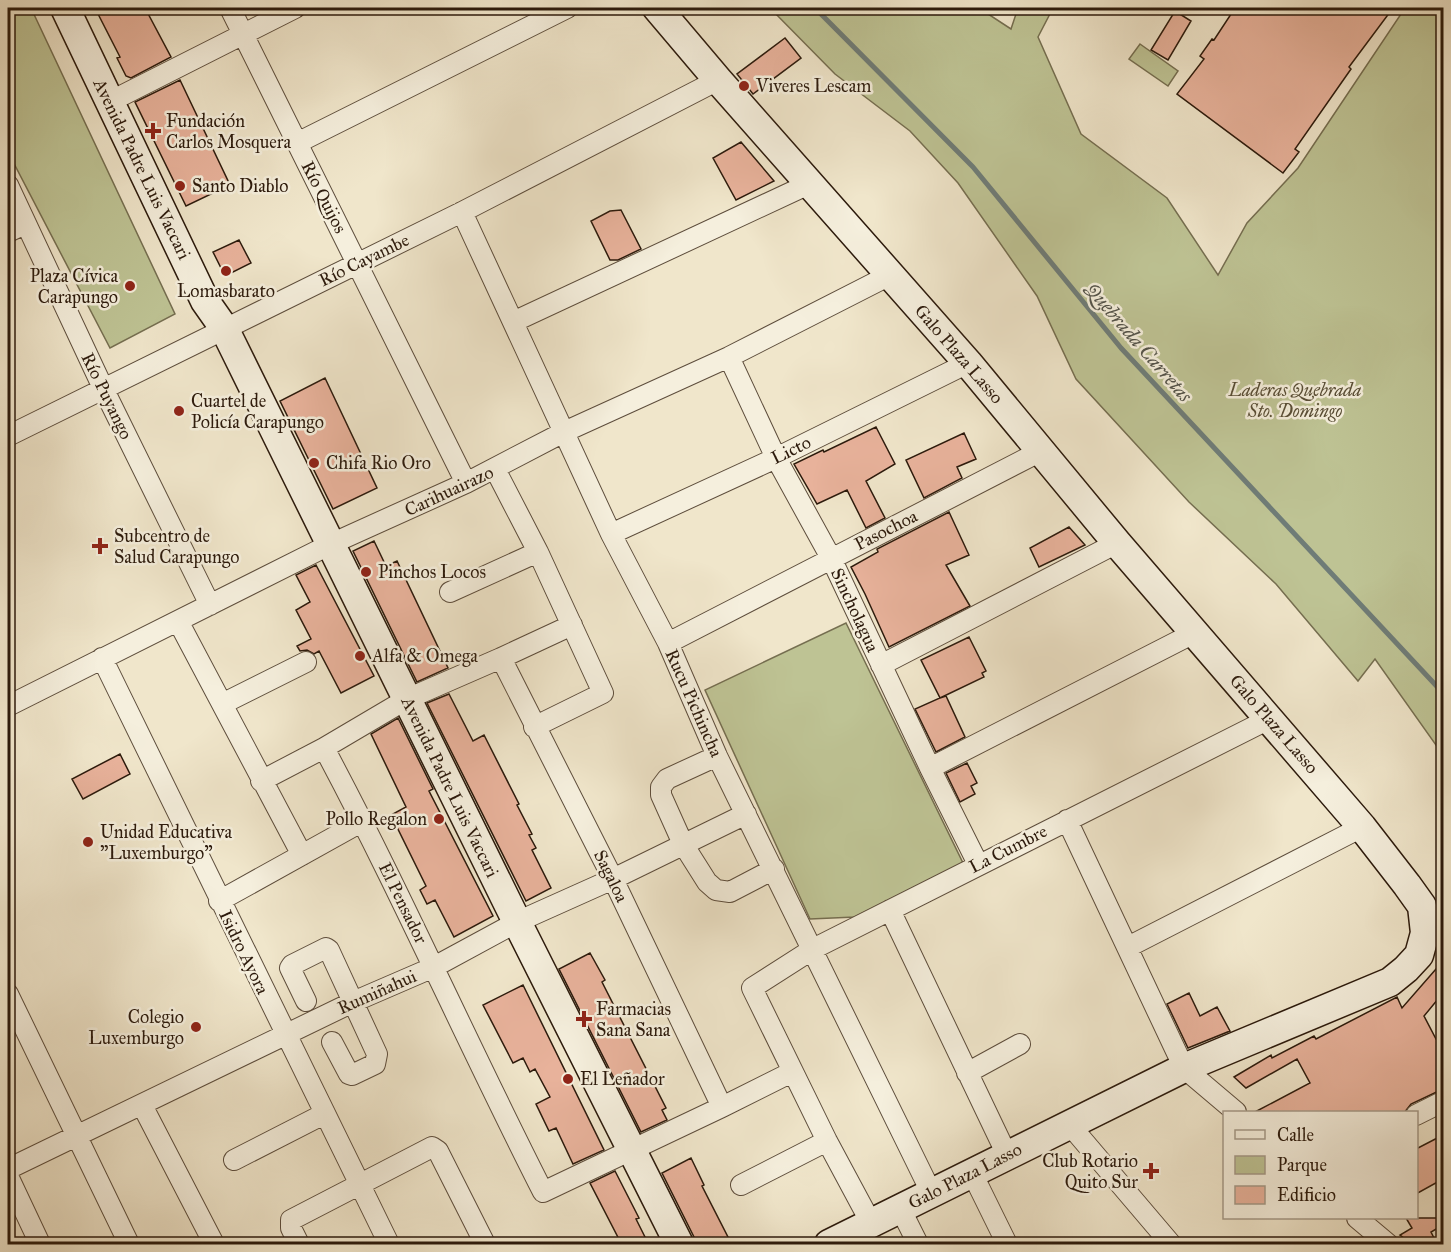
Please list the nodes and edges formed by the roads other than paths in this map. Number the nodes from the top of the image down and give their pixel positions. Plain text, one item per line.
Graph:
1 (64, 8) edge
2 (82, 8) edge
3 (230, 8) edge
4 (295, 8) edge
5 (567, 8) edge
6 (657, 8) edge
7 (243, 33) junction
8 (718, 80) junction
9 (123, 95) junction
10 (297, 143) junction
11 (809, 184) junction
12 (8, 185) edge
13 (462, 212) junction
14 (16, 228) edge
15 (357, 263) junction
16 (890, 275) junction
17 (513, 321) junction
18 (224, 328) junction
19 (729, 357) junction
20 (968, 363) junction
21 (103, 388) junction
22 (564, 432) junction
23 (8, 436) edge
24 (1041, 451) junction
25 (776, 458) junction
26 (495, 469) junction
27 (466, 483) junction
28 (611, 534) junction
29 (1117, 543) junction
30 (331, 544) junction
31 (538, 552) junction
32 (831, 558) junction
33 (450, 592) dead end
34 (210, 604) junction
35 (178, 621) junction
36 (572, 625) junction
37 (1196, 632) junction
38 (668, 643) junction
39 (102, 658) junction
40 (495, 661) junction
41 (306, 662) dead end
42 (881, 664) junction
43 (222, 704) junction
44 (399, 705) junction
45 (8, 706) edge
46 (1269, 719) junction
47 (534, 727) junction
48 (324, 748) junction
49 (717, 756) junction
50 (930, 768) junction
51 (261, 781) junction
52 (746, 814) junction
53 (1067, 820) junction
54 (363, 821) junction
55 (1362, 827) junction
56 (683, 844) junction
57 (302, 855) junction
58 (978, 864) junction
59 (774, 869) junction
60 (613, 879) junction
61 (219, 901) junction
62 (890, 910) junction
63 (517, 922) junction
64 (1128, 947) junction
65 (813, 950) junction
66 (434, 967) junction
67 (8, 994) edge
68 (306, 1001) dead end
69 (353, 1002) junction
70 (285, 1035) junction
71 (332, 1042) dead end
72 (1020, 1044) dead end
73 (1184, 1068) junction
74 (792, 1072) junction
75 (967, 1073) junction
76 (1443, 1101) edge
77 (142, 1105) junction
78 (722, 1107) junction
79 (1234, 1111) edge
80 (324, 1114) junction
81 (1418, 1114) edge
82 (1069, 1124) junction
83 (77, 1135) junction
84 (827, 1141) junction
85 (632, 1150) junction
86 (1007, 1155) junction
87 (234, 1160) dead end
88 (8, 1169) edge
89 (972, 1173) junction
90 (8, 1176) edge
91 (359, 1184) junction
92 (741, 1185) dead end
93 (931, 1192) junction
94 (900, 1208) junction
95 (1359, 1219) edge
96 (871, 1222) junction
97 (40, 1245) edge
98 (129, 1245) edge
99 (214, 1245) edge
100 (299, 1245) edge
101 (389, 1245) edge
102 (485, 1245) edge
103 (679, 1245) edge
104 (829, 1245) edge
105 (918, 1245) edge
106 (1007, 1245) edge
107 (1171, 1245) edge
108 (1388, 1245) edge

1 - 18 street, Avenida Padre Luis Vaccari
2 - 9 street, Avenida Padre Luis Vaccari
3 - 7 street, Río Quijos
4 - 7 street
5 - 10 street
6 - 8 street, Galo Plaza Lasso
7 - 9 street
7 - 10 street, Río Quijos
8 - 11 street, Galo Plaza Lasso
8 - 13 street, Río Cayambe
9 - 18 street, Avenida Padre Luis Vaccari
10 - 15 street, Río Quijos
11 - 16 street, Galo Plaza Lasso
11 - 17 street
12 - 14 street, Río Puyango
13 - 15 street, Río Cayambe
13 - 17 street, Rucu Pichincha
14 - 21 street, Río Puyango
15 - 18 street, Río Cayambe
15 - 27 street, Río Quijos
16 - 19 street, Carihuairazo
16 - 20 street, Galo Plaza Lasso
17 - 22 street, Rucu Pichincha
18 - 21 street, Río Cayambe
18 - 30 street, Avenida Padre Luis Vaccari
19 - 22 street, Carihuairazo
19 - 25 street, Sincholagua
20 - 24 street, Galo Plaza Lasso
20 - 25 street, Licto
21 - 23 street, Río Cayambe
21 - 34 street, Río Puyango
22 - 26 street, Carihuairazo
22 - 28 street, Rucu Pichincha
24 - 29 street, Galo Plaza Lasso
24 - 32 street, Pasochoa
25 - 28 street, Licto
25 - 32 street, Sincholagua
26 - 27 street, Carihuairazo
26 - 31 street
27 - 30 street, Carihuairazo
28 - 38 street, Rucu Pichincha
29 - 37 street, Galo Plaza Lasso
29 - 42 street
30 - 34 street, Carihuairazo
30 - 44 street, Avenida Padre Luis Vaccari
31 - 33 street
31 - 36 street
32 - 38 street, Pasochoa
32 - 42 street, Sincholagua
34 - 35 street, Carihuairazo
35 - 39 street, Carihuairazo
35 - 43 street
36 - 40 street
36 - 47 street
37 - 46 street, Galo Plaza Lasso
37 - 50 street
38 - 49 street, Rucu Pichincha
39 - 45 street, Carihuairazo
39 - 61 street, Isidro Ayora
40 - 44 street
40 - 47 street, Sagaloa
41 - 43 street
42 - 50 street, Sincholagua
43 - 51 street
44 - 48 street
44 - 63 street, Avenida Padre Luis Vaccari
46 - 53 street, La Cumbre
46 - 55 street, Galo Plaza Lasso
47 - 60 street, Sagaloa
48 - 51 street
48 - 54 street, El Pensador
49 - 52 street, Rucu Pichincha
49 - 56 street
50 - 58 street, Sincholagua
51 - 57 street
52 - 56 street, Rumiñahui
52 - 59 street, Rucu Pichincha
53 - 58 street, La Cumbre
53 - 64 street
54 - 57 street
54 - 66 street, El Pensador
55 - 64 street
55 - 73 street, Galo Plaza Lasso
56 - 59 street
56 - 60 street, Rumiñahui
57 - 61 street
58 - 62 street, La Cumbre
59 - 65 street, Rucu Pichincha
60 - 63 street, Rumiñahui
60 - 78 street, Sagaloa
61 - 70 street, Isidro Ayora
62 - 65 street, La Cumbre
62 - 75 street
63 - 66 street, Rumiñahui
63 - 85 street, Avenida Padre Luis Vaccari
64 - 73 street
65 - 74 street, La Cumbre
65 - 93 street, Rucu Pichincha
66 - 69 street, Rumiñahui
66 - 85 street, El Pensador
67 - 83 street
68 - 69 street
69 - 70 street, Rumiñahui
69 - 71 street
70 - 77 street, Rumiñahui
70 - 80 street, Isidro Ayora
72 - 75 street
73 - 79 street
73 - 82 street, Galo Plaza Lasso
74 - 78 street
74 - 84 street
75 - 86 street
76 - 81 street
77 - 83 street, Rumiñahui
77 - 99 street
78 - 85 street
80 - 87 street
80 - 91 street, Isidro Ayora
82 - 86 street, Galo Plaza Lasso
82 - 107 street
83 - 88 street, Rumiñahui
83 - 98 street
84 - 92 street
84 - 96 street
85 - 103 street, Avenida Padre Luis Vaccari
86 - 89 street, Galo Plaza Lasso
89 - 93 street, Galo Plaza Lasso
89 - 106 street
90 - 97 street
91 - 100 street
91 - 101 street, Isidro Ayora
91 - 102 street
93 - 94 street, Galo Plaza Lasso
94 - 96 street, Galo Plaza Lasso
94 - 105 street
95 - 108 street
96 - 104 street, Galo Plaza Lasso

